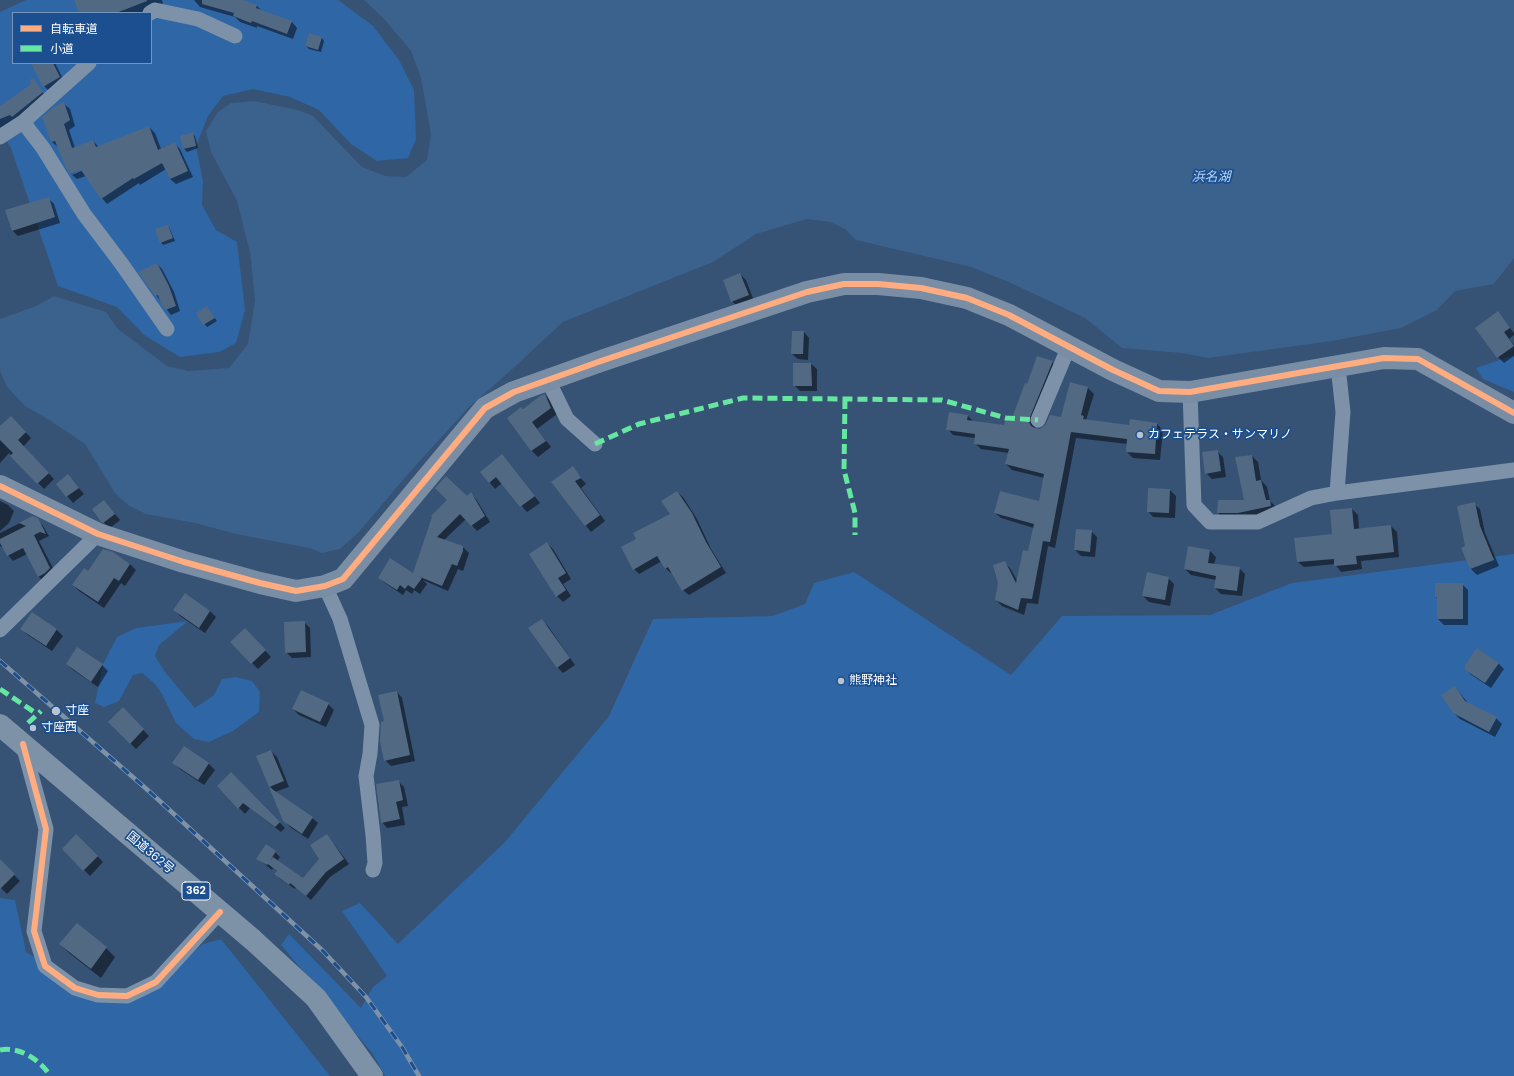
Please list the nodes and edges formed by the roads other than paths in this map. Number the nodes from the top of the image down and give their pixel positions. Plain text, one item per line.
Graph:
1 (152, 12) edge
2 (235, 36) dead end
3 (88, 64) edge
4 (23, 122) junction
5 (0, 137) edge
6 (167, 329) dead end
7 (1069, 346) junction
8 (1338, 366) junction
9 (548, 380) junction
10 (1190, 392) junction
11 (1514, 414) edge
12 (1038, 420) dead end
13 (595, 444) dead end
14 (1514, 470) edge
15 (0, 486) edge
16 (1337, 493) junction
17 (98, 534) junction
18 (325, 586) junction
19 (0, 630) edge
20 (0, 726) edge
21 (22, 744) junction
22 (373, 870) dead end
23 (220, 912) junction
24 (372, 1076) edge

1 - 2 street
3 - 4 street
4 - 5 street
4 - 6 street
7 - 9 street
7 - 10 street
7 - 12 street
8 - 10 street
8 - 11 street
8 - 16 street
9 - 13 street
9 - 18 street
10 - 16 street
14 - 16 street
15 - 17 street
17 - 18 street
17 - 19 street
18 - 22 street
20 - 21 highway, 国道362号 / 362
21 - 23 highway, 国道362号 / 362
21 - 23 street
23 - 24 highway, 国道362号 / 362

